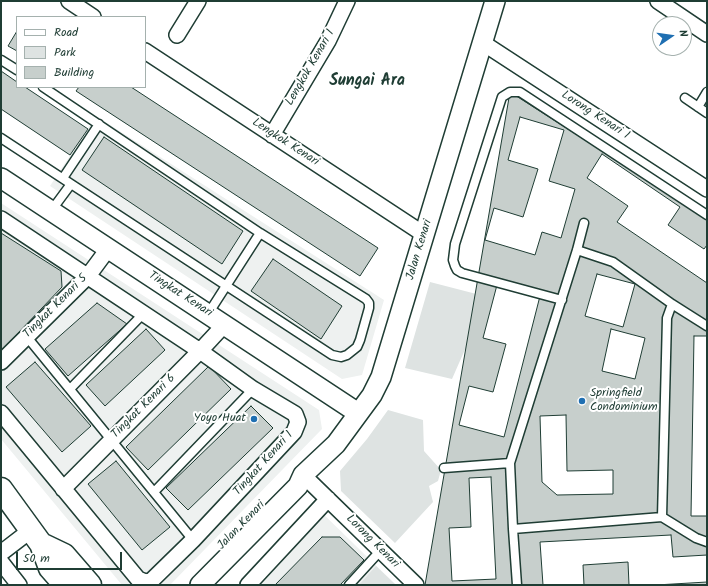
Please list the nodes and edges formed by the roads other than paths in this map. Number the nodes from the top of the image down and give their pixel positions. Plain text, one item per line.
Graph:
1 (69, 1) edge
2 (198, 1) edge
3 (347, 1) edge
4 (495, 1) edge
5 (658, 1) edge
6 (92, 16) edge
7 (707, 34) edge
8 (177, 35) dead end
9 (483, 44) junction
10 (146, 52) edge
11 (1, 60) edge
12 (16, 69) edge
13 (45, 88) edge
14 (707, 92) edge
15 (685, 98) dead end
16 (698, 107) junction
17 (707, 113) edge
18 (99, 124) junction
19 (272, 135) junction
20 (1, 138) edge
21 (1, 178) edge
22 (63, 178) junction
23 (71, 184) junction
24 (707, 189) edge
25 (51, 211) junction
26 (707, 215) edge
27 (1, 219) edge
28 (584, 223) dead end
29 (260, 233) junction
30 (425, 235) junction
31 (108, 249) junction
32 (577, 250) junction
33 (88, 276) junction
34 (226, 286) junction
35 (562, 300) junction
36 (672, 304) junction
37 (143, 314) junction
38 (208, 314) junction
39 (225, 324) junction
40 (707, 326) edge
41 (27, 336) junction
42 (200, 351) junction
43 (1, 362) edge
44 (70, 389) junction
45 (254, 389) junction
46 (1, 413) edge
47 (358, 413) junction
48 (112, 440) junction
49 (510, 463) junction
50 (444, 468) dead end
51 (303, 475) junction
52 (1, 489) edge
53 (63, 489) junction
54 (154, 492) junction
55 (328, 499) junction
56 (662, 517) junction
57 (513, 529) junction
58 (36, 537) junction
59 (193, 540) junction
60 (707, 542) edge
61 (381, 550) junction
62 (1, 553) edge
63 (1, 562) edge
64 (19, 585) edge
65 (65, 585) edge
66 (90, 585) edge
67 (186, 585) edge
68 (200, 585) edge
69 (248, 585) edge
70 (349, 585) edge
71 (416, 585) edge
72 (517, 585) edge

1 - 6 street
2 - 8 street
3 - 19 street, Lengkok Kenari 1
4 - 9 street, Jalan Kenari
5 - 7 street
9 - 24 street, Lorong Kenari 1
9 - 30 street, Jalan Kenari
10 - 19 street, Lengkok Kenari
11 - 12 lane
13 - 18 lane
14 - 16 lane
15 - 16 lane
16 - 17 lane
18 - 22 lane
18 - 29 lane
19 - 30 street, Lengkok Kenari
20 - 22 lane
21 - 25 street, Tingkat Kenari
22 - 23 lane
23 - 25 lane
23 - 34 lane
25 - 31 street, Tingkat Kenari
26 - 35 lane
27 - 33 street, Tingkat Kenari 1
28 - 32 lane
29 - 34 lane
29 - 34 lane
30 - 47 street, Jalan Kenari
31 - 33 street, Tingkat Kenari 5
31 - 38 street, Tingkat Kenari
32 - 35 lane
32 - 36 lane
33 - 37 street, Tingkat Kenari 1
33 - 41 street, Tingkat Kenari 5
34 - 38 lane
35 - 49 lane
36 - 40 lane
36 - 56 lane
37 - 42 street, Tingkat Kenari 1
37 - 44 lane
38 - 39 street, Tingkat Kenari
39 - 42 street, Tingkat Kenari 6
39 - 47 street, Tingkat Kenari
41 - 43 street, Tingkat Kenari 5
41 - 44 lane
42 - 45 street, Tingkat Kenari 1
42 - 48 street, Tingkat Kenari 6
44 - 48 lane
45 - 54 lane
45 - 59 street, Tingkat Kenari 1
46 - 53 street, Tingkat Kenari 1
47 - 51 street, Jalan Kenari
48 - 53 street, Tingkat Kenari 6
48 - 54 lane
49 - 50 lane
49 - 57 lane
51 - 55 street, Lorong Kenari
51 - 67 street, Jalan Kenari
51 - 68 street, Jalan Kenari
52 - 58 main road
53 - 59 street, Tingkat Kenari 1
54 - 59 lane
55 - 61 street, Lorong Kenari
55 - 69 street
56 - 57 lane
56 - 60 lane
57 - 72 lane
58 - 62 street
58 - 65 main road
58 - 66 main road
61 - 70 lane
61 - 71 street, Lorong Kenari
63 - 64 street

